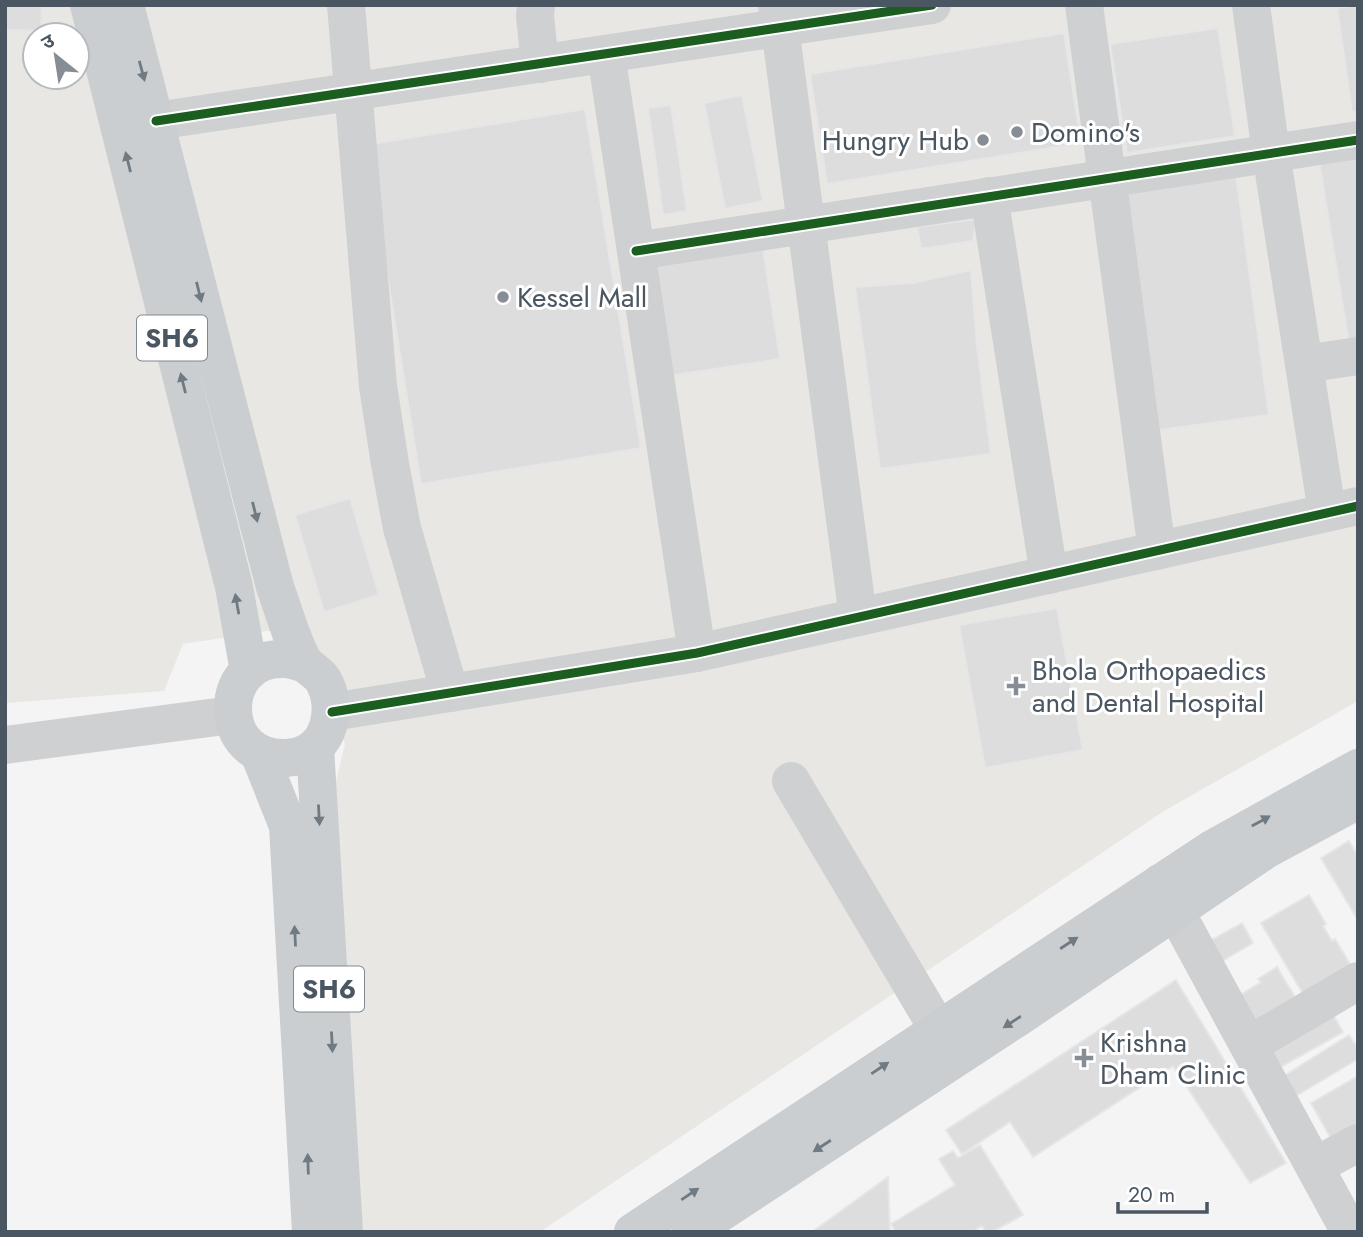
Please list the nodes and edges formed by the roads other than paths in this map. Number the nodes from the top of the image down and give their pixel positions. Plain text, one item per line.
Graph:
1 (89, 5) edge
2 (125, 5) edge
3 (346, 5) edge
4 (536, 5) edge
5 (932, 5) edge
6 (1084, 5) edge
7 (1251, 5) edge
8 (779, 17) edge
9 (606, 54) junction
10 (540, 64) junction
11 (352, 92) junction
12 (156, 121) junction
13 (1358, 140) edge
14 (1271, 153) junction
15 (1107, 178) junction
16 (989, 196) junction
17 (805, 225) junction
18 (636, 251) junction
19 (1358, 356) edge
20 (1304, 364) junction
21 (1343, 509) edge
22 (1157, 551) junction
23 (1049, 575) junction
24 (858, 617) junction
25 (697, 653) junction
26 (305, 664) junction
27 (248, 671) junction
28 (450, 693) junction
29 (332, 712) junction
30 (232, 715) junction
31 (5, 745) edge
32 (315, 747) junction
33 (259, 753) junction
34 (1358, 768) edge
35 (791, 781) dead end
36 (1358, 800) edge
37 (1168, 897) junction
38 (1358, 981) edge
39 (939, 1029) junction
40 (1249, 1045) junction
41 (1358, 1143) edge
42 (1315, 1166) junction
43 (703, 1229) edge
44 (311, 1232) edge
45 (344, 1232) edge
46 (633, 1232) edge
47 (1350, 1232) edge

27 -> 1 main road, SH6
2 -> 12 main road, SH6
3 - 11 street
4 - 10 street
5 - 8 street
6 - 15 street
7 - 14 street
8 - 9 street
8 - 17 street
9 - 10 street
9 - 18 street
10 - 11 street
11 - 12 street
11 - 28 street
12 -> 26 main road, SH6
13 - 14 street
14 - 15 street
14 - 20 street
15 - 16 street
15 - 22 street
16 - 17 street
16 - 23 street
17 - 18 street
17 - 24 street
18 - 25 street
19 - 20 street
20 - 21 street
21 - 22 street
22 - 23 street
23 - 24 street
24 - 25 street
25 - 28 street
26 - 27 main road
26 - 29 main road, SH6
27 - 30 main road
28 - 29 street
29 - 32 main road
30 - 31 street
30 - 33 main road, SH6
32 - 33 main road
32 -> 45 main road, SH6
44 -> 33 main road, SH6
37 -> 34 main road
35 - 39 street
36 - 37 main road
39 -> 37 main road
37 - 40 street
37 -> 43 main road
38 - 40 street
46 -> 39 main road
40 - 42 street
41 - 42 street
42 - 47 street

